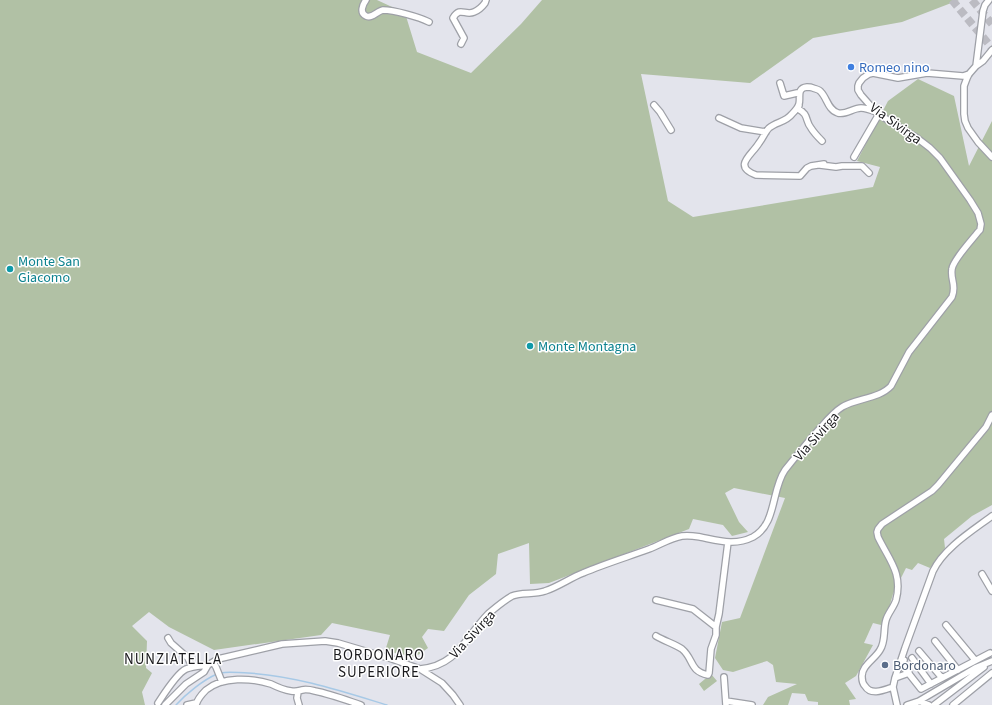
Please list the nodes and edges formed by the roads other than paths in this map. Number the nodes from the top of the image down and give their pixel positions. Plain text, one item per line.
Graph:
1 (366, 0) edge
2 (486, 0) edge
3 (988, 0) edge
4 (428, 22) dead end
5 (461, 44) dead end
6 (992, 50) edge
7 (976, 66) junction
8 (969, 74) junction
9 (780, 84) dead end
10 (799, 94) junction
11 (799, 105) junction
12 (654, 106) dead end
13 (878, 113) junction
14 (718, 118) dead end
15 (671, 130) dead end
16 (766, 132) junction
17 (822, 141) dead end
18 (854, 157) dead end
19 (992, 157) edge
20 (824, 164) dead end
21 (816, 165) junction
22 (869, 172) dead end
23 (992, 414) edge
24 (992, 516) edge
25 (728, 542) junction
26 (982, 574) dead end
27 (992, 591) edge
28 (656, 600) dead end
29 (946, 625) dead end
30 (716, 627) junction
31 (656, 636) dead end
32 (168, 638) dead end
33 (935, 642) dead end
34 (905, 648) junction
35 (919, 651) dead end
36 (990, 653) dead end
37 (912, 658) dead end
38 (975, 660) junction
39 (992, 661) edge
40 (215, 664) junction
41 (208, 665) junction
42 (192, 667) junction
43 (420, 668) junction
44 (921, 670) junction
45 (958, 670) junction
46 (992, 673) edge
47 (910, 675) junction
48 (724, 677) dead end
49 (896, 678) junction
50 (942, 678) junction
51 (222, 682) junction
52 (931, 684) junction
53 (893, 687) junction
54 (298, 692) junction
55 (918, 701) junction
56 (158, 703) dead end
57 (726, 703) edge
58 (196, 704) edge
59 (165, 705) edge
60 (188, 705) edge
61 (299, 705) edge
62 (361, 705) edge
63 (460, 705) edge
64 (752, 705) edge
65 (897, 705) edge
66 (907, 705) edge
67 (913, 705) edge
68 (929, 705) edge
69 (934, 705) edge
70 (953, 705) edge

1 - 4 street
2 - 5 street
3 - 7 street
6 - 7 street
7 - 8 street
8 - 13 street, Via Sivirga
8 - 19 street
9 - 10 street
10 - 11 street
10 - 13 street
11 - 16 street
11 - 17 street
12 - 15 street
13 - 18 street
13 - 25 street, Via Sivirga
14 - 16 street
16 - 21 street
20 - 21 street
21 - 22 street
23 - 53 street
24 - 34 street
25 - 30 street
25 - 43 street, Via Sivirga
26 - 27 street
28 - 30 street
29 - 38 street
30 - 31 street
32 - 42 street
33 - 45 street
34 - 47 street
34 - 49 street
35 - 50 street
36 - 38 street
37 - 44 street
38 - 45 street
39 - 55 street
39 - 69 street
40 - 41 street
40 - 43 street
40 - 51 street
41 - 42 street
41 - 59 street
42 - 56 street
43 - 63 street
44 - 47 street
44 - 52 street
45 - 50 street
46 - 70 street
47 - 49 street
47 - 52 street
48 - 57 street
49 - 53 street
50 - 52 street
51 - 54 street
51 - 58 street
53 - 65 street
54 - 61 street
54 - 62 street
55 - 66 street
55 - 67 street
55 - 68 street
57 - 64 street
58 - 60 street

